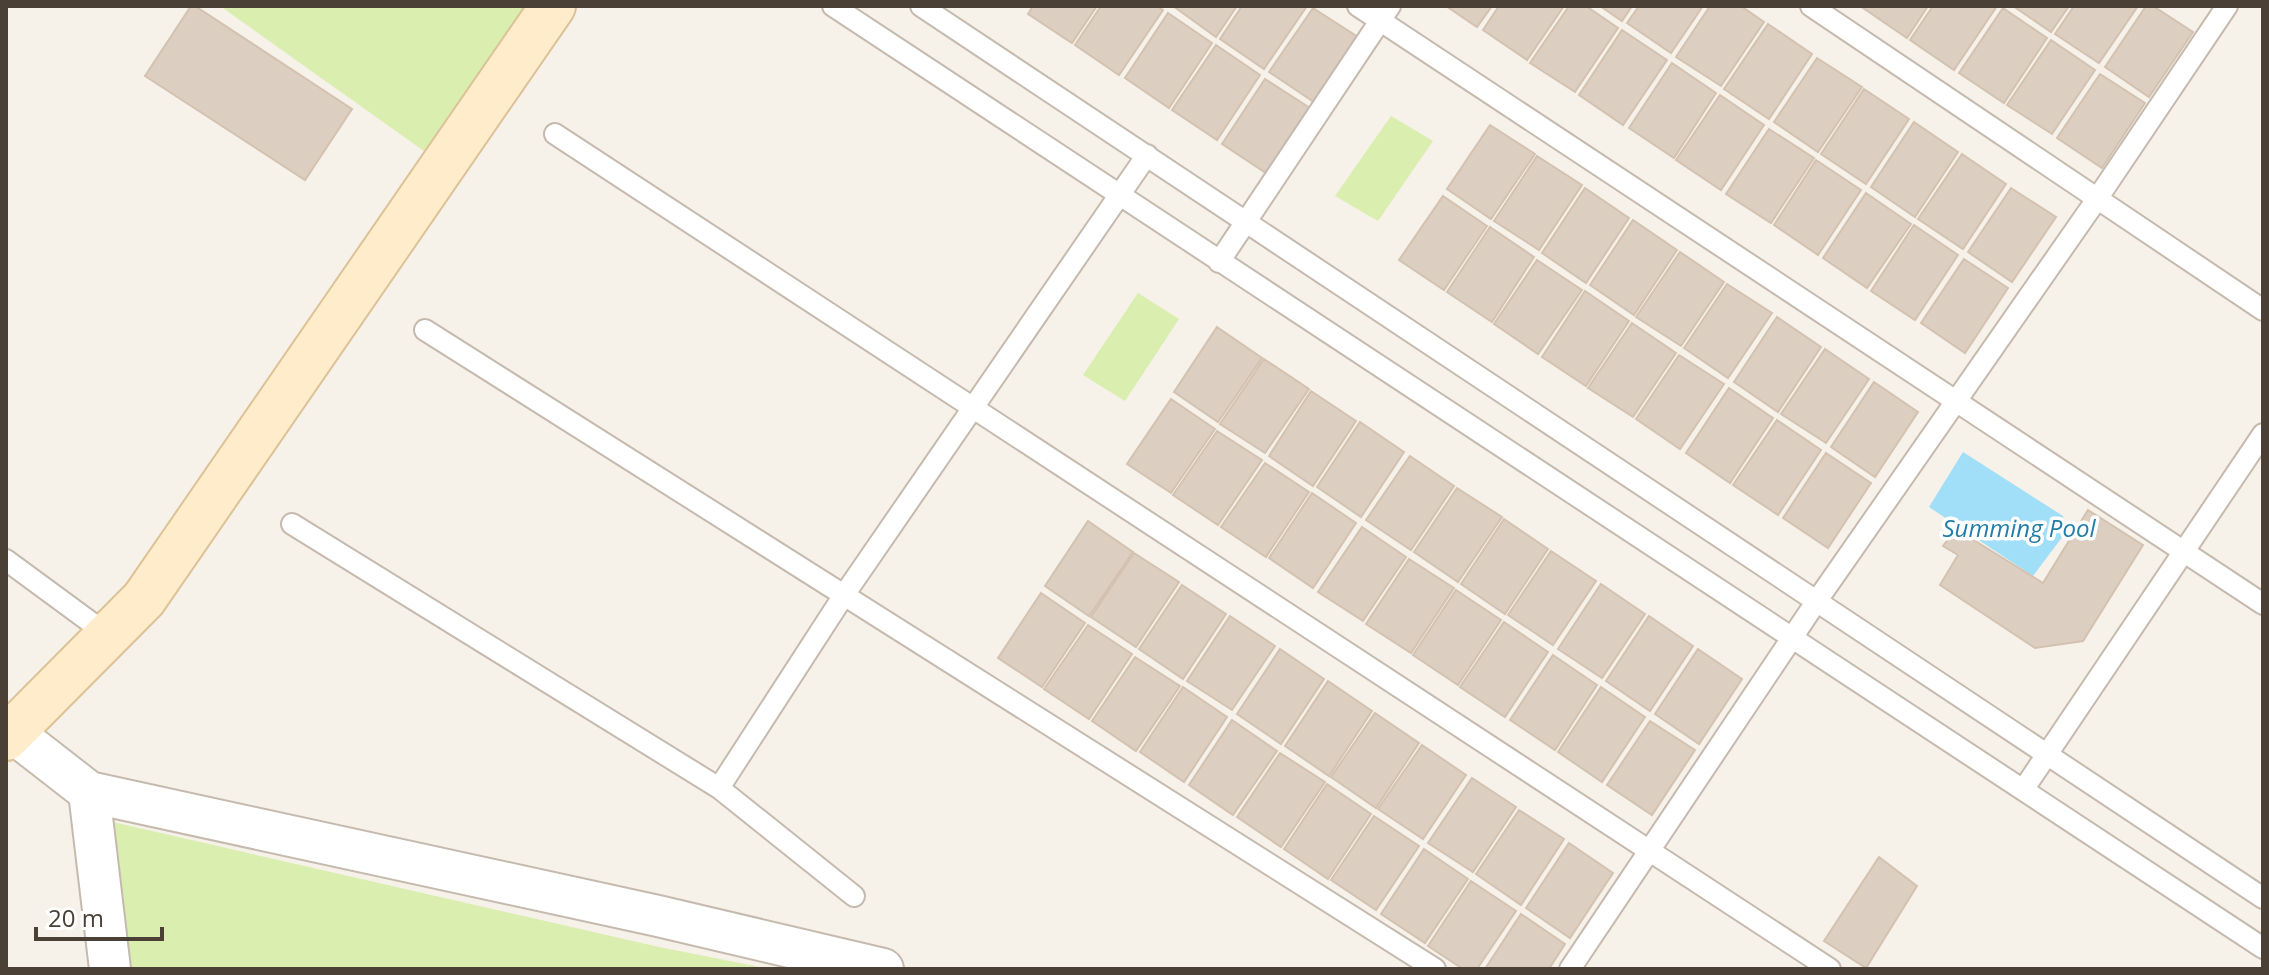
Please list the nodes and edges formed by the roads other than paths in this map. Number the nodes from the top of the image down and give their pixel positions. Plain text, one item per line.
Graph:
1 (553, 6) edge
2 (833, 6) edge
3 (921, 6) edge
4 (1358, 6) edge
5 (1811, 6) edge
6 (2227, 6) edge
7 (1385, 13) edge
8 (555, 134) dead end
9 (1147, 155) junction
10 (1118, 195) junction
11 (2097, 199) junction
12 (1246, 222) junction
13 (1219, 262) junction
14 (2263, 310) edge
15 (425, 330) dead end
16 (1955, 399) junction
17 (972, 409) junction
18 (2263, 434) edge
19 (292, 524) dead end
20 (2183, 551) junction
21 (6, 560) edge
22 (844, 595) junction
23 (1816, 602) junction
24 (2263, 604) edge
25 (108, 635) junction
26 (1792, 639) junction
27 (9, 735) edge
28 (2047, 753) junction
29 (719, 788) junction
30 (2023, 790) junction
31 (89, 792) junction
32 (1650, 850) junction
33 (854, 896) dead end
34 (2263, 898) edge
35 (2263, 948) edge
36 (110, 969) edge
37 (883, 969) edge
38 (1435, 969) edge
39 (1570, 969) edge
40 (1830, 969) edge

1 - 25 main road
2 - 10 lane
3 - 9 lane
4 - 7 lane
5 - 11 lane
6 - 11 lane
7 - 12 lane
7 - 16 lane
8 - 17 lane
9 - 10 lane
9 - 12 lane
10 - 13 lane
10 - 17 lane
11 - 14 lane
11 - 16 lane
12 - 13 lane
12 - 23 lane
13 - 26 lane
15 - 22 lane
16 - 20 lane
16 - 23 lane
17 - 22 lane
17 - 32 lane
18 - 20 lane
19 - 29 lane
20 - 24 lane
20 - 28 lane
21 - 25 lane
22 - 29 lane
22 - 38 lane
23 - 26 lane
23 - 28 lane
25 - 27 main road
26 - 30 lane
26 - 32 lane
27 - 31 street
28 - 30 lane
28 - 34 lane
29 - 33 lane
30 - 35 lane
31 - 36 street
31 - 37 street
32 - 39 lane
32 - 40 lane

